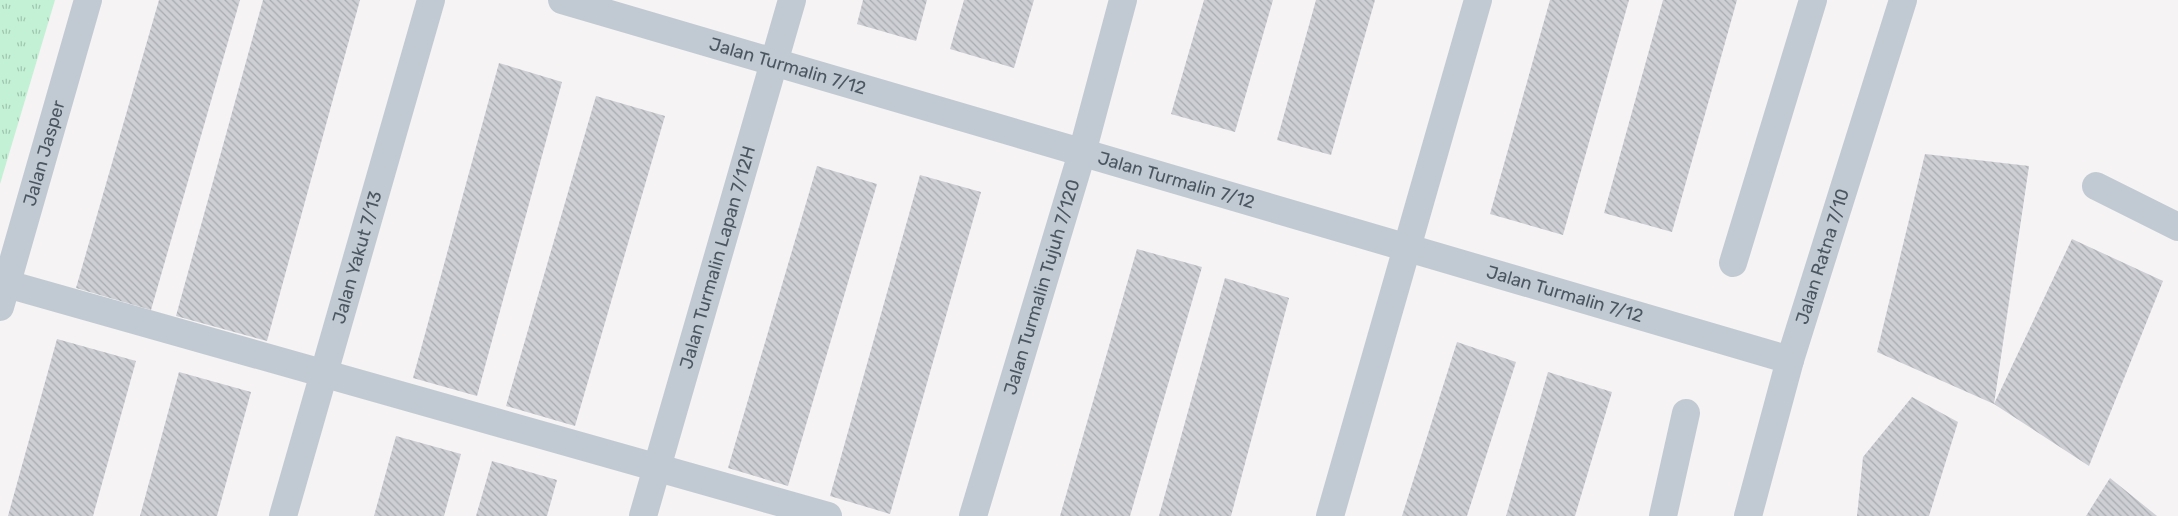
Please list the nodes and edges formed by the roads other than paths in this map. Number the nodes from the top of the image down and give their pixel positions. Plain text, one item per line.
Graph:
1 (88, 0) edge
2 (431, 0) edge
3 (562, 0) edge
4 (792, 0) edge
5 (1123, 0) edge
6 (1478, 0) edge
7 (1813, 0) edge
8 (1903, 0) edge
9 (775, 63) junction
10 (1082, 153) junction
11 (2096, 186) dead end
12 (2178, 227) edge
13 (1407, 248) junction
14 (1733, 263) dead end
15 (3, 295) edge
16 (1790, 360) junction
17 (324, 374) junction
18 (1686, 413) dead end
19 (657, 467) junction
20 (283, 516) edge
21 (643, 516) edge
22 (828, 516) edge
23 (973, 516) edge
24 (1330, 516) edge
25 (1663, 516) edge
26 (1748, 516) edge

1 - 15 street, Jalan Jasper
2 - 17 street, Jalan Yakut 7/13
3 - 9 street, Jalan Turmalin 7/12
4 - 9 street, Jalan Turmalin Lapan 7/12H
5 - 10 street, Jalan Turmalin Tujuh 7/120
6 - 13 street
7 - 14 street
8 - 16 street, Jalan Ratna 7/10
9 - 10 street, Jalan Turmalin 7/12
9 - 19 street, Jalan Turmalin Lapan 7/12H
10 - 13 street, Jalan Turmalin 7/12
10 - 23 street, Jalan Turmalin Tujuh 7/120
11 - 12 street
13 - 16 street, Jalan Turmalin 7/12
13 - 24 street
15 - 17 street
16 - 26 street, Jalan Ratna 7/10
17 - 19 street
17 - 20 street, Jalan Yakut 7/13
18 - 25 street
19 - 21 street, Jalan Turmalin Lapan 7/12H
19 - 22 street

